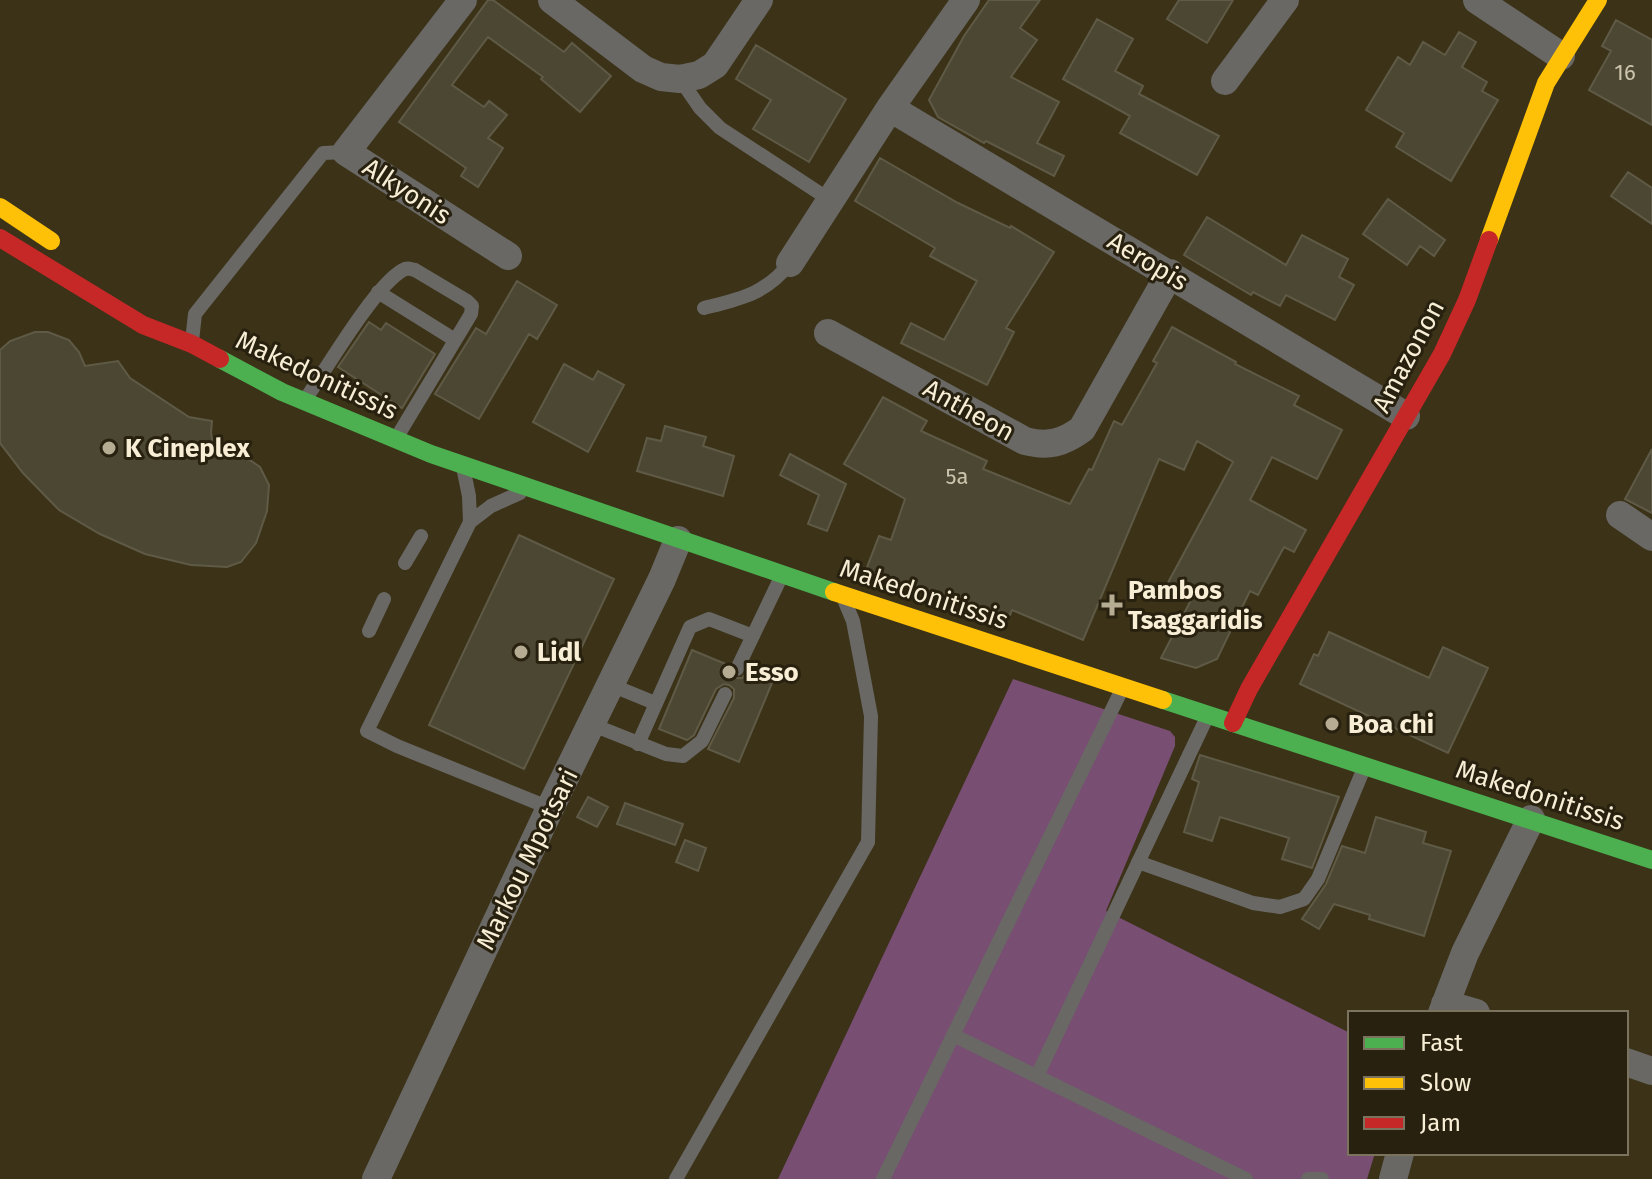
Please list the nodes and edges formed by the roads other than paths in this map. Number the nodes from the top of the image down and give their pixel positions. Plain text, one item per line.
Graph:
1 (463, 0) edge
2 (552, 0) edge
3 (759, 0) edge
4 (966, 0) edge
5 (1285, 0) edge
6 (1477, 0) edge
7 (1598, 0) edge
8 (1561, 56) junction
9 (680, 79) junction
10 (1225, 81) dead end
11 (890, 108) junction
12 (346, 152) junction
13 (830, 200) junction
14 (0, 207) edge
15 (0, 238) edge
16 (63, 249) dead end
17 (508, 256) dead end
18 (790, 263) joint
19 (1170, 273) junction
20 (378, 292) junction
21 (151, 307) dead end
22 (704, 308) dead end
23 (828, 333) dead end
24 (455, 340) junction
25 (192, 344) junction
26 (304, 402) junction
27 (1406, 416) junction
28 (395, 441) junction
29 (463, 466) junction
30 (527, 489) junction
31 (1620, 515) dead end
32 (470, 522) junction
33 (421, 536) dead end
34 (1652, 537) edge
35 (678, 540) junction
36 (405, 563) dead end
37 (783, 575) junction
38 (841, 594) junction
39 (384, 599) dead end
40 (369, 631) dead end
41 (753, 636) junction
42 (737, 669) dead end
43 (611, 685) junction
44 (1123, 686) junction
45 (725, 694) dead end
46 (655, 703) junction
47 (1208, 714) junction
48 (1233, 723) junction
49 (593, 725) junction
50 (638, 744) junction
51 (1365, 765) junction
52 (550, 808) junction
53 (1531, 819) junction
54 (1652, 860) edge
55 (1138, 862) junction
56 (1444, 1008) edge
57 (953, 1035) junction
58 (1628, 1063) edge
59 (1652, 1071) edge
60 (1037, 1076) junction
61 (1399, 1155) edge
62 (376, 1179) edge
63 (676, 1179) edge
64 (883, 1179) edge
65 (1246, 1179) edge
66 (1308, 1179) edge
67 (1322, 1179) edge
68 (1393, 1179) edge

1 - 12 street, Alkyonis
2 - 9 street
3 - 9 street
4 - 11 street
5 - 10 street
6 - 8 street
7 - 8 main road, Amazonon
8 - 27 main road, Amazonon
9 - 13 lane
11 - 13 street
11 - 19 street, Aeropis
12 - 17 street, Alkyonis
12 - 25 lane
13 - 18 street
14 - 16 main road
15 - 25 main road, Makedonitissis
18 - 22 lane
19 - 23 street, Antheon
19 - 27 street, Aeropis
20 - 24 lane
20 - 24 lane
20 - 26 lane
21 - 25 main road, Makedonitissis
24 - 28 lane
25 - 26 main road, Makedonitissis
26 - 28 main road, Makedonitissis
27 - 48 main road, Amazonon
28 - 29 main road, Makedonitissis
29 - 30 main road, Makedonitissis
29 - 32 lane
30 - 32 lane
30 - 35 main road, Makedonitissis
31 - 34 street
32 - 52 lane
33 - 36 lane
35 - 37 main road, Makedonitissis
35 - 43 street, Markou Mpotsari
37 - 38 main road, Makedonitissis
37 - 41 lane
38 - 44 main road, Makedonitissis
38 - 63 lane
39 - 40 lane
41 - 42 lane
41 - 46 lane
43 - 46 lane
43 - 49 street, Markou Mpotsari
44 - 47 main road, Makedonitissis
44 - 57 lane
45 - 50 lane
46 - 50 lane
47 - 48 main road, Makedonitissis
47 - 55 lane
48 - 51 main road, Makedonitissis
49 - 50 lane
49 - 52 street, Markou Mpotsari
51 - 53 main road, Makedonitissis
51 - 55 lane
52 - 62 street, Markou Mpotsari
53 - 54 main road, Makedonitissis
53 - 56 street
55 - 60 lane
57 - 60 lane
57 - 64 lane
58 - 59 street
60 - 65 lane
61 - 68 street
66 - 67 lane

